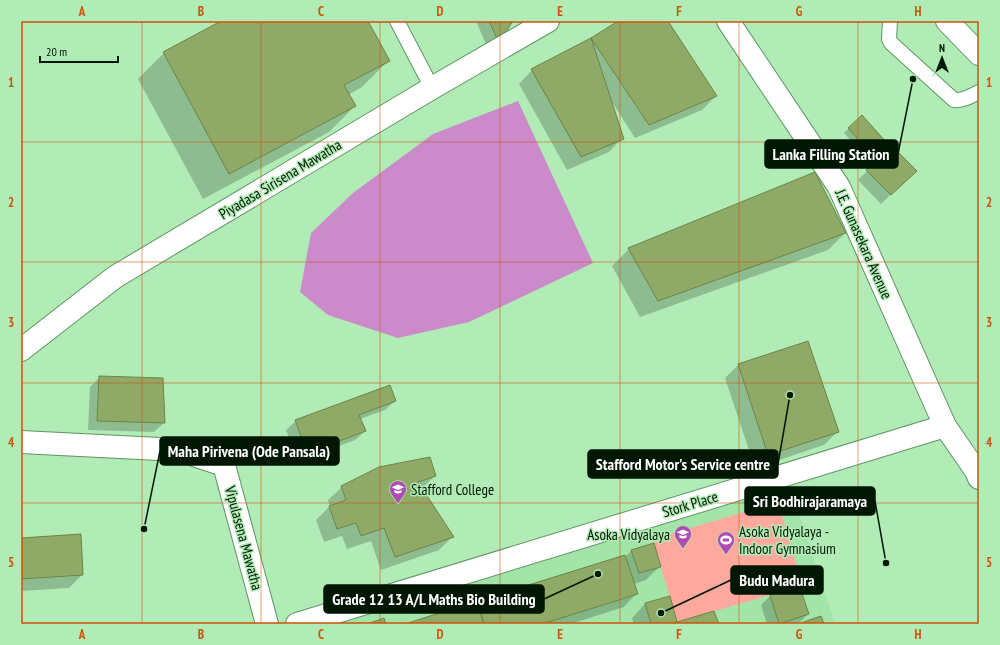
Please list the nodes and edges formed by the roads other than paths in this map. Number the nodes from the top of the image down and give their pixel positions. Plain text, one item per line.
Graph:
1 (397, 21) edge
2 (548, 21) edge
3 (728, 21) edge
4 (890, 21) edge
5 (947, 21) edge
6 (979, 54) edge
7 (432, 88) junction
8 (979, 92) edge
9 (21, 350) edge
10 (945, 426) junction
11 (21, 442) edge
12 (979, 478) edge
13 (267, 624) edge
14 (297, 624) edge

1 - 7 lane
2 - 7 street, Piyadasa Sirisena Mawatha
3 - 10 street, J.E. Gunasekara Avenue
4 - 8 lane
5 - 6 street
7 - 9 street, Piyadasa Sirisena Mawatha
10 - 12 street, J.E. Gunasekara Avenue
10 - 14 street, Stork Place
11 - 13 street, Vipulasena Mawatha

